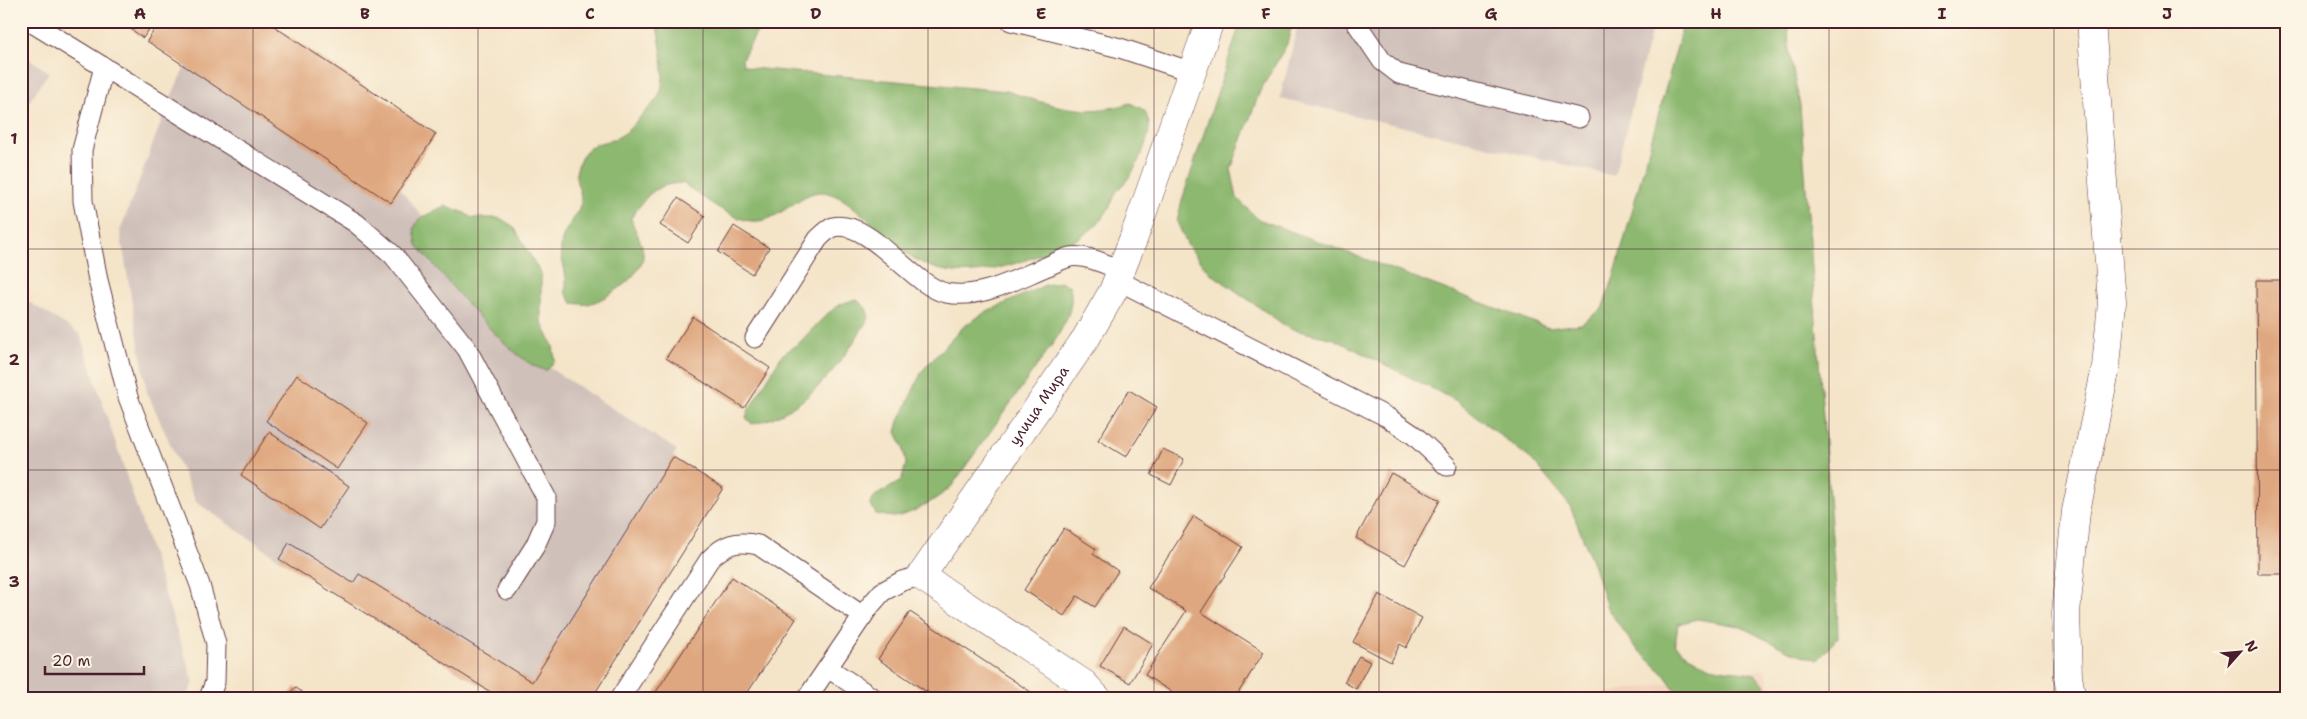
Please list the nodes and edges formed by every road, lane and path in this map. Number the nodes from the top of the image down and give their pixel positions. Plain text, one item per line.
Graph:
1 (29, 21) edge
2 (1011, 21) edge
3 (1210, 21) edge
4 (1354, 21) edge
5 (2091, 21) edge
6 (104, 67) junction
7 (1192, 72) junction
8 (1579, 118) dead end
9 (1119, 275) junction
10 (754, 338) dead end
11 (1447, 466) dead end
12 (921, 576) junction
13 (507, 590) dead end
14 (863, 616) junction
15 (828, 668) junction
16 (208, 698) edge
17 (620, 698) edge
18 (807, 698) edge
19 (873, 698) edge
20 (1097, 698) edge
21 (2072, 698) edge

1 - 6 lane
2 - 7 lane
3 - 7 street, улица Мира
4 - 8 lane
5 - 21 street
6 - 13 lane
6 - 16 lane
7 - 9 street, улица Мира
9 - 10 lane
9 - 11 lane
9 - 12 street, улица Мира
12 - 14 lane
12 - 20 street
14 - 15 lane
14 - 17 lane
15 - 18 lane
15 - 19 lane

